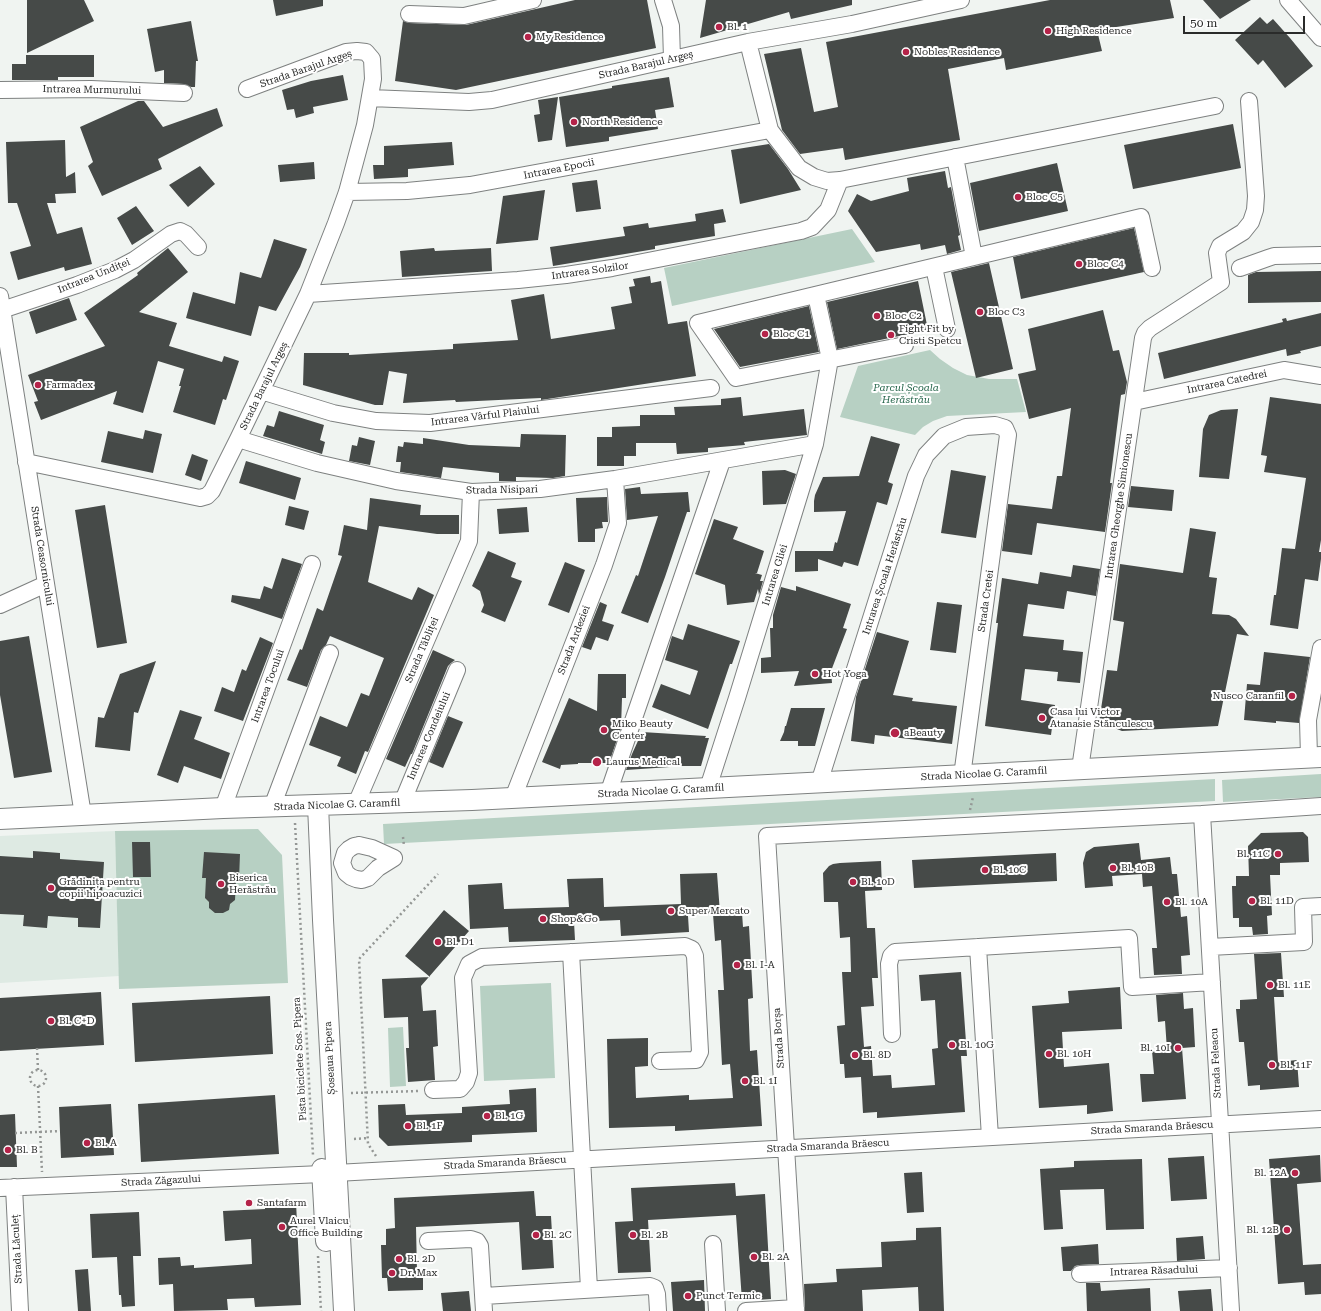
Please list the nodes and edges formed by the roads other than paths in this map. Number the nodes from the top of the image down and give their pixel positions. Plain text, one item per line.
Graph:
1 (533, 0) edge
2 (663, 0) edge
3 (961, 0) edge
4 (1288, 0) edge
5 (919, 4) edge
6 (409, 14) dead end
7 (1321, 38) edge
8 (748, 42) junction
9 (672, 59) junction
10 (247, 89) dead end
11 (0, 90) edge
12 (184, 93) dead end
13 (370, 98) junction
14 (1249, 101) dead end
15 (1215, 106) dead end
16 (770, 130) junction
17 (955, 158) junction
18 (840, 180) junction
19 (347, 192) junction
20 (198, 247) dead end
21 (1321, 255) edge
22 (974, 257) junction
23 (934, 267) junction
24 (1152, 268) dead end
25 (1240, 268) dead end
26 (308, 294) junction
27 (816, 295) junction
28 (1, 303) edge
29 (947, 329) dead end
30 (905, 345) dead end
31 (830, 359) junction
32 (1321, 376) edge
33 (711, 388) dead end
34 (261, 391) junction
35 (1134, 402) junction
36 (1005, 428) joint
37 (238, 439) junction
38 (815, 444) junction
39 (722, 461) junction
40 (26, 462) junction
41 (615, 479) junction
42 (471, 492) junction
43 (312, 564) dead end
44 (46, 584) junction
45 (0, 605) edge
46 (1321, 648) edge
47 (330, 653) dead end
48 (457, 670) dead end
49 (1315, 757) edge
50 (1080, 769) junction
51 (962, 776) junction
52 (819, 783) junction
53 (708, 788) junction
54 (608, 794) junction
55 (513, 798) junction
56 (402, 803) junction
57 (356, 804) junction
58 (305, 806) junction
59 (1321, 806) edge
60 (272, 807) junction
61 (223, 808) junction
62 (1202, 814) junction
63 (83, 815) junction
64 (0, 819) edge
65 (1321, 906) edge
66 (978, 947) junction
67 (1210, 947) junction
68 (571, 952) junction
69 (1212, 982) junction
70 (892, 1034) dead end
71 (660, 1061) dead end
72 (433, 1090) road end
73 (1321, 1119) edge
74 (1220, 1124) junction
75 (990, 1137) junction
76 (786, 1148) junction
77 (582, 1159) junction
78 (324, 1174) junction
79 (7, 1188) edge
80 (428, 1240) dead end
81 (713, 1244) dead end
82 (1229, 1268) junction
83 (1080, 1274) dead end
84 (589, 1289) junction
85 (484, 1303) edge
86 (796, 1309) edge
87 (20, 1311) edge
88 (330, 1311) edge
89 (344, 1311) edge
90 (658, 1311) edge
91 (717, 1311) edge
92 (746, 1311) edge
93 (1231, 1311) edge

1 - 6 street
2 - 9 street
3 - 5 street, Strada Barajul Argeș
4 - 7 street
5 - 8 street, Strada Barajul Argeș
8 - 9 street, Strada Barajul Argeș
8 - 16 street
9 - 13 street, Strada Barajul Argeș
10 - 13 street, Strada Barajul Argeș
11 - 12 street, Intrarea Murmurului
13 - 19 street, Strada Barajul Argeș
14 - 35 street, Intrarea Gheorghe Simionescu
15 - 17 street
16 - 18 street
16 - 19 street, Intrarea Epocii
17 - 18 street
17 - 22 street
18 - 26 street, Intrarea Solzilor
19 - 26 street, Strada Barajul Argeș
20 - 28 street, Intrarea Undiței
21 - 25 street
22 - 23 street
22 - 24 street
23 - 27 street
23 - 29 street
26 - 34 street, Strada Barajul Argeș
27 - 31 street
27 - 31 street
28 - 40 street, Strada Ceasornicului
30 - 31 street
31 - 38 street, Intrarea Gliei
32 - 35 street, Intrarea Catedrei
33 - 34 street, Intrarea Vârful Plaiului
34 - 37 street, Strada Barajul Argeș
35 - 50 street, Intrarea Gheorghe Simionescu
36 - 51 street, Strada Cretei
36 - 52 street, Intrarea Școala Herăstrău
37 - 40 street, Strada Barajul Argeș
37 - 42 street, Strada Nisipari
38 - 39 street, Strada Nisipari
38 - 53 street, Intrarea Gliei
39 - 41 street, Strada Nisipari
39 - 54 street
40 - 44 street, Strada Ceasornicului
41 - 42 street, Strada Nisipari
41 - 55 street, Strada Ardeziei
42 - 57 street, Strada Tăbliței
43 - 61 street, Intrarea Tocului
44 - 45 street
44 - 63 street, Strada Ceasornicului
46 - 49 street
47 - 60 street
48 - 56 street, Intrarea Condeiului
49 - 50 main road, Strada Nicolae G. Caramfil
50 - 51 main road, Strada Nicolae G. Caramfil
51 - 52 main road, Strada Nicolae G. Caramfil
52 - 53 main road, Strada Nicolae G. Caramfil
53 - 54 main road, Strada Nicolae G. Caramfil
54 - 55 main road, Strada Nicolae G. Caramfil
55 - 56 main road, Strada Nicolae G. Caramfil
56 - 57 main road, Strada Nicolae G. Caramfil
57 - 58 main road, Strada Nicolae G. Caramfil
58 - 60 main road, Strada Nicolae G. Caramfil
58 - 78 main road, Șoseaua Pipera
59 - 62 street
60 - 61 main road, Strada Nicolae G. Caramfil
61 - 63 main road, Strada Nicolae G. Caramfil
62 - 67 street, Strada Feleacu
62 - 76 street, Strada Borșa
63 - 64 main road, Strada Nicolae G. Caramfil
65 - 67 street
66 - 69 street
66 - 70 street
66 - 75 street
67 - 69 street, Strada Feleacu
68 - 71 street
68 - 72 street
68 - 77 street
69 - 74 street, Strada Feleacu
73 - 74 street, Strada Smaranda Brăescu
74 - 75 street, Strada Smaranda Brăescu
74 - 82 street, Strada Feleacu
75 - 76 street, Strada Smaranda Brăescu
76 - 77 street, Strada Smaranda Brăescu
76 - 86 street, Strada Borșa
77 - 78 street, Strada Smaranda Brăescu
77 - 84 street
78 - 79 street, Strada Zăgazului
78 - 88 main road, Șoseaua Pipera
78 - 89 main road, Șoseaua Pipera
79 - 87 street, Strada Lăculeț
80 - 85 street
81 - 91 street
82 - 83 street, Intrarea Răsadului
82 - 93 street, Strada Feleacu
84 - 85 street
84 - 90 street
86 - 92 street

